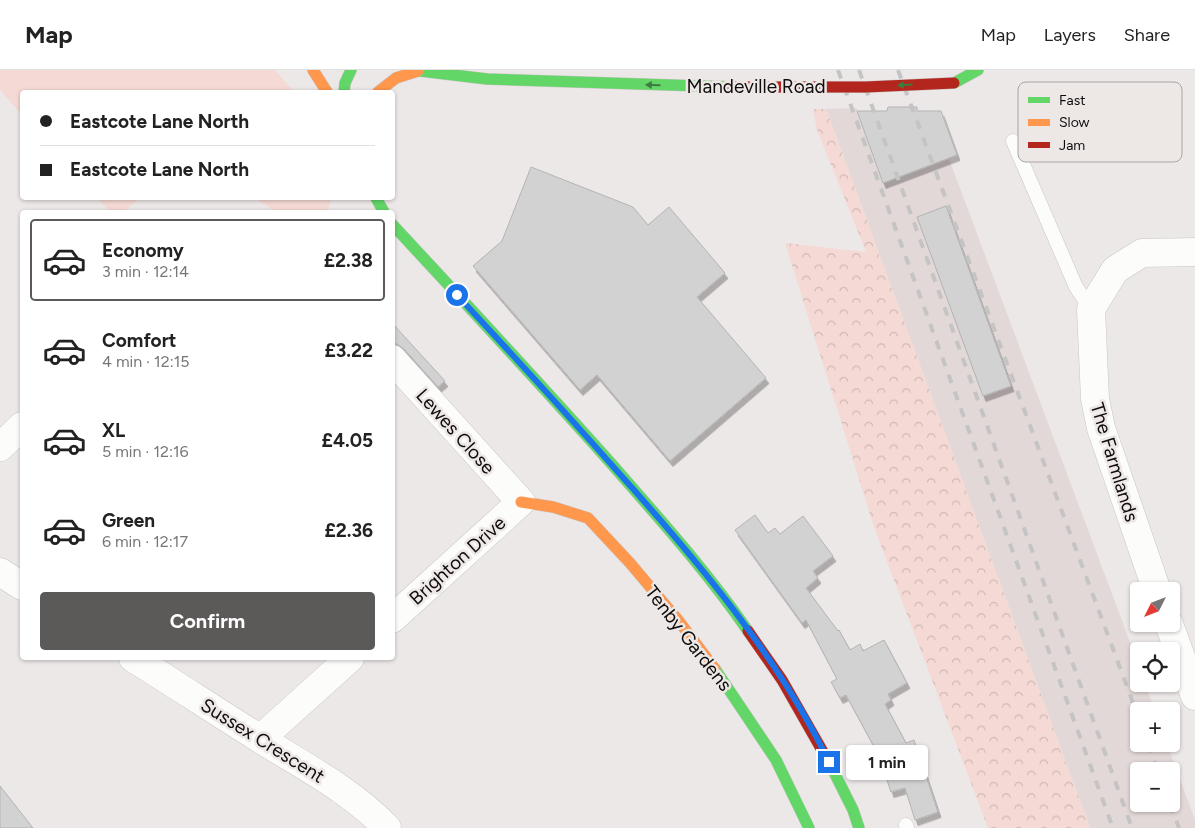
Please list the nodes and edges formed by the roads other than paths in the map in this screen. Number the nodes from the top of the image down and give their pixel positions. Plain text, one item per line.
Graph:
1 (313, 70) edge
2 (351, 70) edge
3 (415, 70) edge
4 (978, 70) edge
5 (487, 74) edge
6 (374, 89) edge
7 (325, 90) edge
8 (345, 90) edge
9 (1013, 141) dead end
10 (1018, 153) edge
11 (1022, 162) edge
12 (395, 227) edge
13 (1195, 252) edge
14 (1091, 309) junction
15 (395, 363) edge
16 (20, 428) edge
17 (0, 446) edge
18 (521, 502) junction
19 (0, 572) edge
20 (1154, 582) edge
21 (20, 585) edge
22 (395, 616) edge
23 (1172, 632) edge
24 (136, 660) edge
25 (348, 660) edge
26 (1195, 696) edge
27 (260, 739) junction
28 (387, 828) edge
29 (809, 828) edge
30 (859, 828) edge

1 - 7 street
2 - 8 street
3 - 5 street, Mandeville Road
3 - 6 street
4 -> 5 street, Mandeville Road, bridge
9 - 10 lane
11 - 14 lane
12 - 30 street
13 - 14 street
14 - 20 street, The Farmlands
15 - 18 street, Lewes Close
16 - 17 street
18 - 22 street, Brighton Drive
18 - 29 street, Tenby Gardens
19 - 21 street
23 - 26 street
24 - 27 street, Sussex Crescent
25 - 27 street
27 - 28 street, Sussex Crescent

